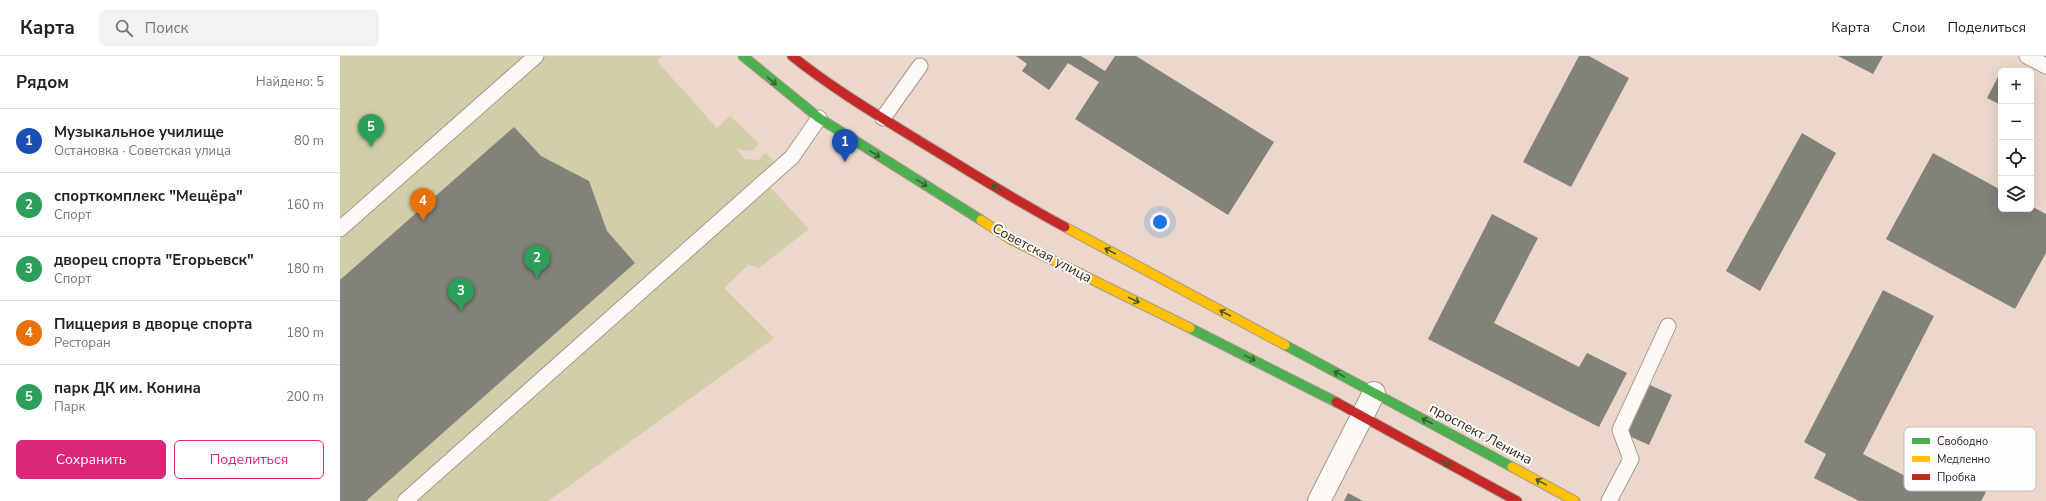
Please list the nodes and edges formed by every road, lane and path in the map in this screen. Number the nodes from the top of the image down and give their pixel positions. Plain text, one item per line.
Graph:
1 (536, 56) edge
2 (743, 56) edge
3 (792, 56) edge
4 (2027, 56) edge
5 (920, 66) dead end
6 (2046, 66) edge
7 (819, 118) junction
8 (883, 118) junction
9 (340, 229) edge
10 (1668, 326) dead end
11 (1374, 393) junction
12 (1362, 416) junction
13 (405, 501) edge
14 (1319, 501) edge
15 (1517, 501) edge
16 (1576, 501) edge
17 (1609, 501) edge

1 - 9 lane
2 -> 7 main road, Советская улица
3 - 8 main road
4 - 6 lane
5 - 8 lane
7 -> 12 main road, Советская улица
7 - 13 lane
11 -> 8 main road
10 - 17 lane
11 - 12 street
16 -> 11 main road, проспект Ленина
12 - 14 street
12 -> 15 main road

